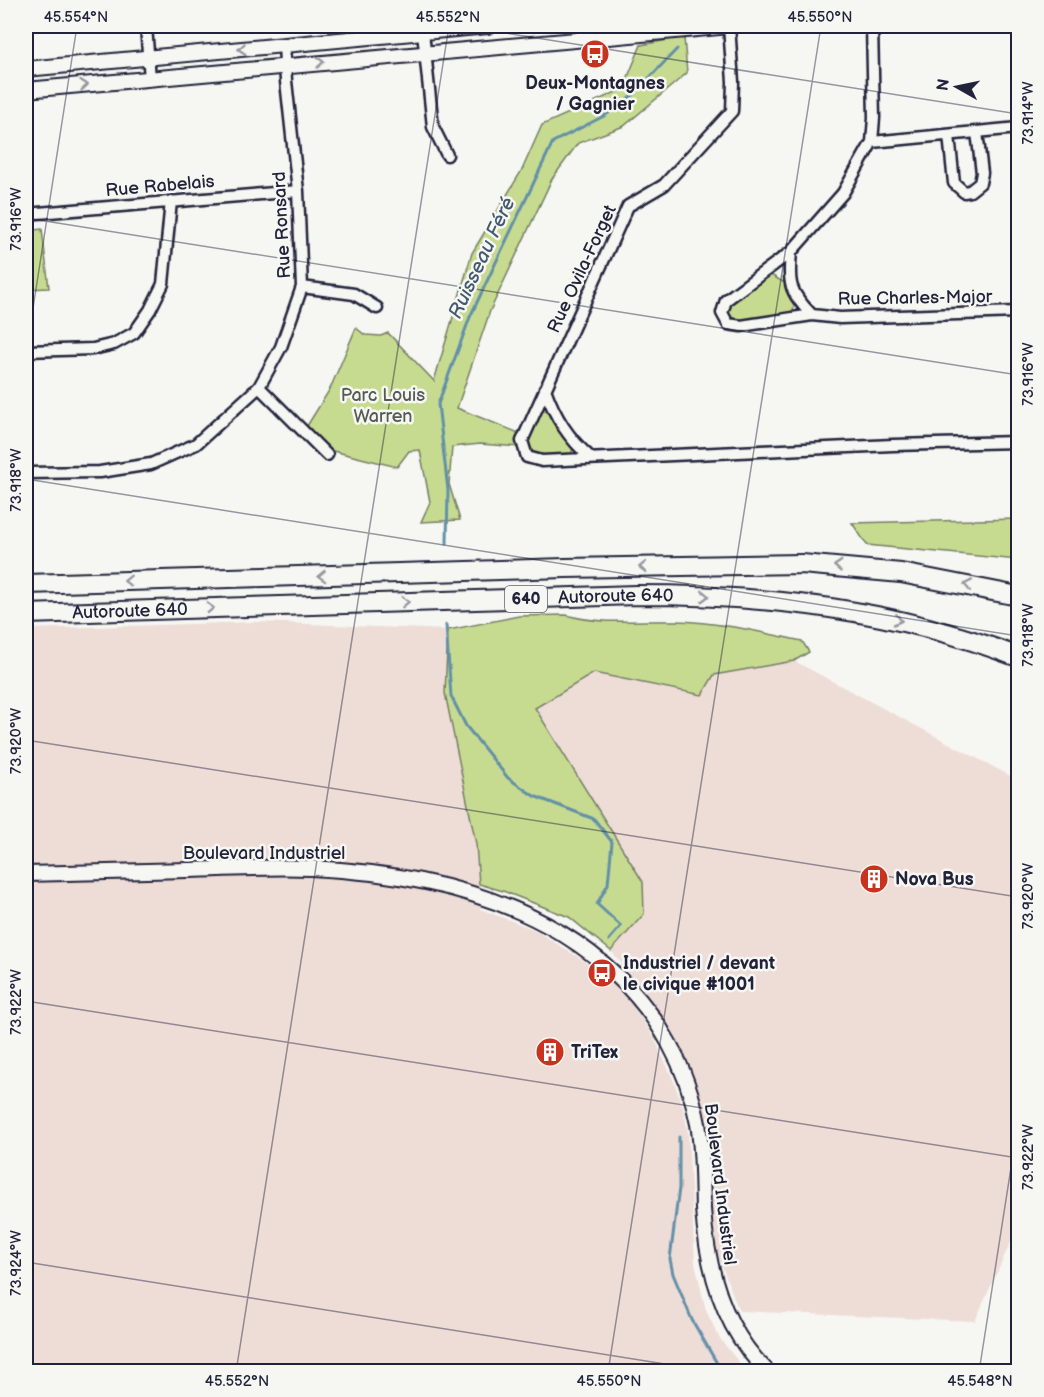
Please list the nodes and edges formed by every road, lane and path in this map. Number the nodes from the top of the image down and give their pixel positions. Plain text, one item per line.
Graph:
1 (146, 26) edge
2 (488, 26) edge
3 (729, 26) edge
4 (872, 26) edge
5 (423, 32) junction
6 (582, 32) edge
7 (284, 45) junction
8 (425, 52) junction
9 (148, 58) junction
10 (285, 66) junction
11 (26, 69) edge
12 (150, 79) junction
13 (26, 90) edge
14 (1018, 128) edge
15 (977, 132) junction
16 (949, 135) junction
17 (872, 142) junction
18 (447, 155) dead end
19 (298, 191) junction
20 (171, 201) junction
21 (26, 214) edge
22 (791, 252) junction
23 (302, 287) junction
24 (377, 308) dead end
25 (1018, 312) edge
26 (812, 315) junction
27 (26, 351) edge
28 (259, 387) junction
29 (545, 389) junction
30 (1018, 442) edge
31 (327, 455) dead end
32 (591, 458) junction
33 (26, 473) edge
34 (26, 584) edge
35 (1018, 596) edge
36 (26, 614) edge
37 (1018, 657) edge
38 (26, 874) edge
39 (768, 1371) edge

1 - 9 street
2 - 5 street
3 - 6 street
3 - 29 street, Rue Ovila-Forget
4 - 17 street, Rue Charles-Major
5 - 7 street
5 - 8 street
6 - 8 street
7 -> 9 street
7 - 10 street, Rue Ronsard
10 -> 8 street
8 - 18 street
9 - 11 street
9 - 12 street
10 - 12 street
10 - 19 street, Rue Ronsard
13 -> 12 street
14 - 15 street
15 - 16 street
15 - 16 street
16 - 17 street
17 - 22 street, Rue Charles-Major
19 - 20 street, Rue Rabelais
19 - 23 street, Rue Ronsard
20 - 21 street, Rue Rabelais
20 - 27 street
22 - 26 street, Rue Charles-Major
22 - 26 street, Rue Charles-Major
23 - 24 street
23 - 28 street, Rue Ronsard
25 - 26 street, Rue Charles-Major
28 - 31 street
28 - 33 street, Rue Ronsard
29 - 32 street
29 - 32 street, Rue Ovila-Forget
30 - 32 street, Rue Ovila-Forget
35 -> 34 highway, Autoroute 640 / 640
36 -> 37 highway, Autoroute 640 / 640
38 - 39 street, Boulevard Industriel

